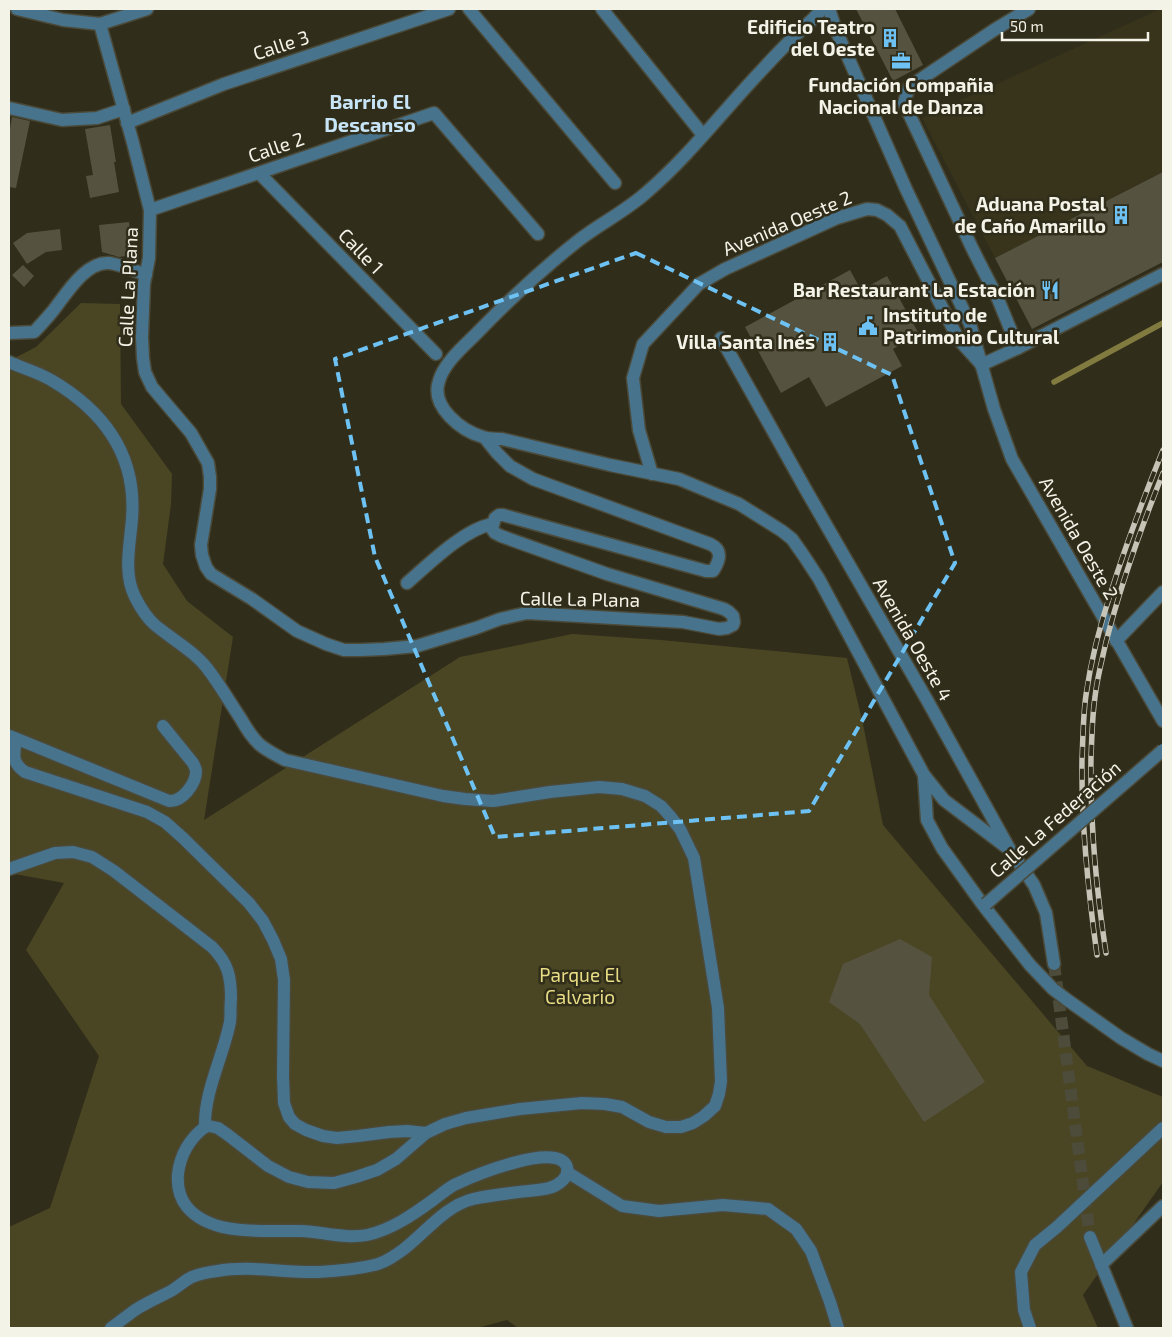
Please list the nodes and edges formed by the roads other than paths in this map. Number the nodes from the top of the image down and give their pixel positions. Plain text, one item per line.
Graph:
1 (18, 9) edge
2 (146, 9) edge
3 (449, 9) edge
4 (469, 9) edge
5 (602, 9) edge
6 (822, 9) edge
7 (829, 9) edge
8 (1029, 9) edge
9 (72, 15) edge
10 (100, 24) junction
11 (9, 108) edge
12 (124, 110) junction
13 (127, 122) junction
14 (703, 135) junction
15 (259, 173) junction
16 (615, 183) dead end
17 (150, 210) junction
18 (538, 234) dead end
19 (1163, 274) edge
20 (146, 275) junction
21 (9, 333) edge
22 (721, 338) dead end
23 (1018, 348) junction
24 (436, 354) dead end
25 (9, 362) edge
26 (981, 364) junction
27 (485, 438) junction
28 (652, 474) junction
29 (492, 524) junction
30 (407, 583) dead end
31 (1163, 592) edge
32 (1116, 641) junction
33 (1163, 721) edge
34 (163, 726) dead end
35 (13, 737) edge
36 (1163, 750) edge
37 (924, 775) junction
38 (1010, 850) junction
39 (9, 869) edge
40 (984, 904) junction
41 (1054, 964) tunnel mouth
42 (1163, 1061) edge
43 (205, 1127) junction
44 (1163, 1128) edge
45 (426, 1133) junction
46 (567, 1172) junction
47 (1163, 1206) edge
48 (1090, 1237) tunnel mouth
49 (1101, 1265) junction
50 (111, 1328) edge
51 (838, 1328) edge
52 (1030, 1328) edge
53 (1127, 1328) edge

1 - 9 street
2 - 10 street
3 - 13 street, Calle 3
4 - 16 street
5 - 14 street
6 - 14 street
7 - 26 street
8 - 23 street
9 - 10 street
10 - 12 street, Calle La Plana
11 - 12 street
12 - 13 street, Calle La Plana
13 - 17 street, Calle La Plana
14 - 27 street
15 - 17 street, Calle 2
15 - 18 street, Calle 2
15 - 24 street, Calle 1
17 - 20 street, Calle La Plana
19 - 23 street
20 - 21 street
20 - 29 street, Calle La Plana
22 - 38 street, Avenida Oeste 4
23 - 26 street
25 - 45 street
26 - 28 street, Avenida Oeste 2
26 - 32 street, Avenida Oeste 2
27 - 28 street
27 - 29 street
28 - 37 street
29 - 30 street
31 - 32 street
32 - 33 street, Avenida Oeste 2
34 - 35 street
35 - 45 street
36 - 40 street, Calle La Federación, bridge
37 - 38 street
37 - 40 street
38 - 41 street, Avenida Oeste 4
39 - 43 street
40 - 42 street
43 - 45 street
43 - 46 street
44 - 52 street
46 - 50 street
46 - 51 street
47 - 49 street
48 - 49 street
49 - 53 street

